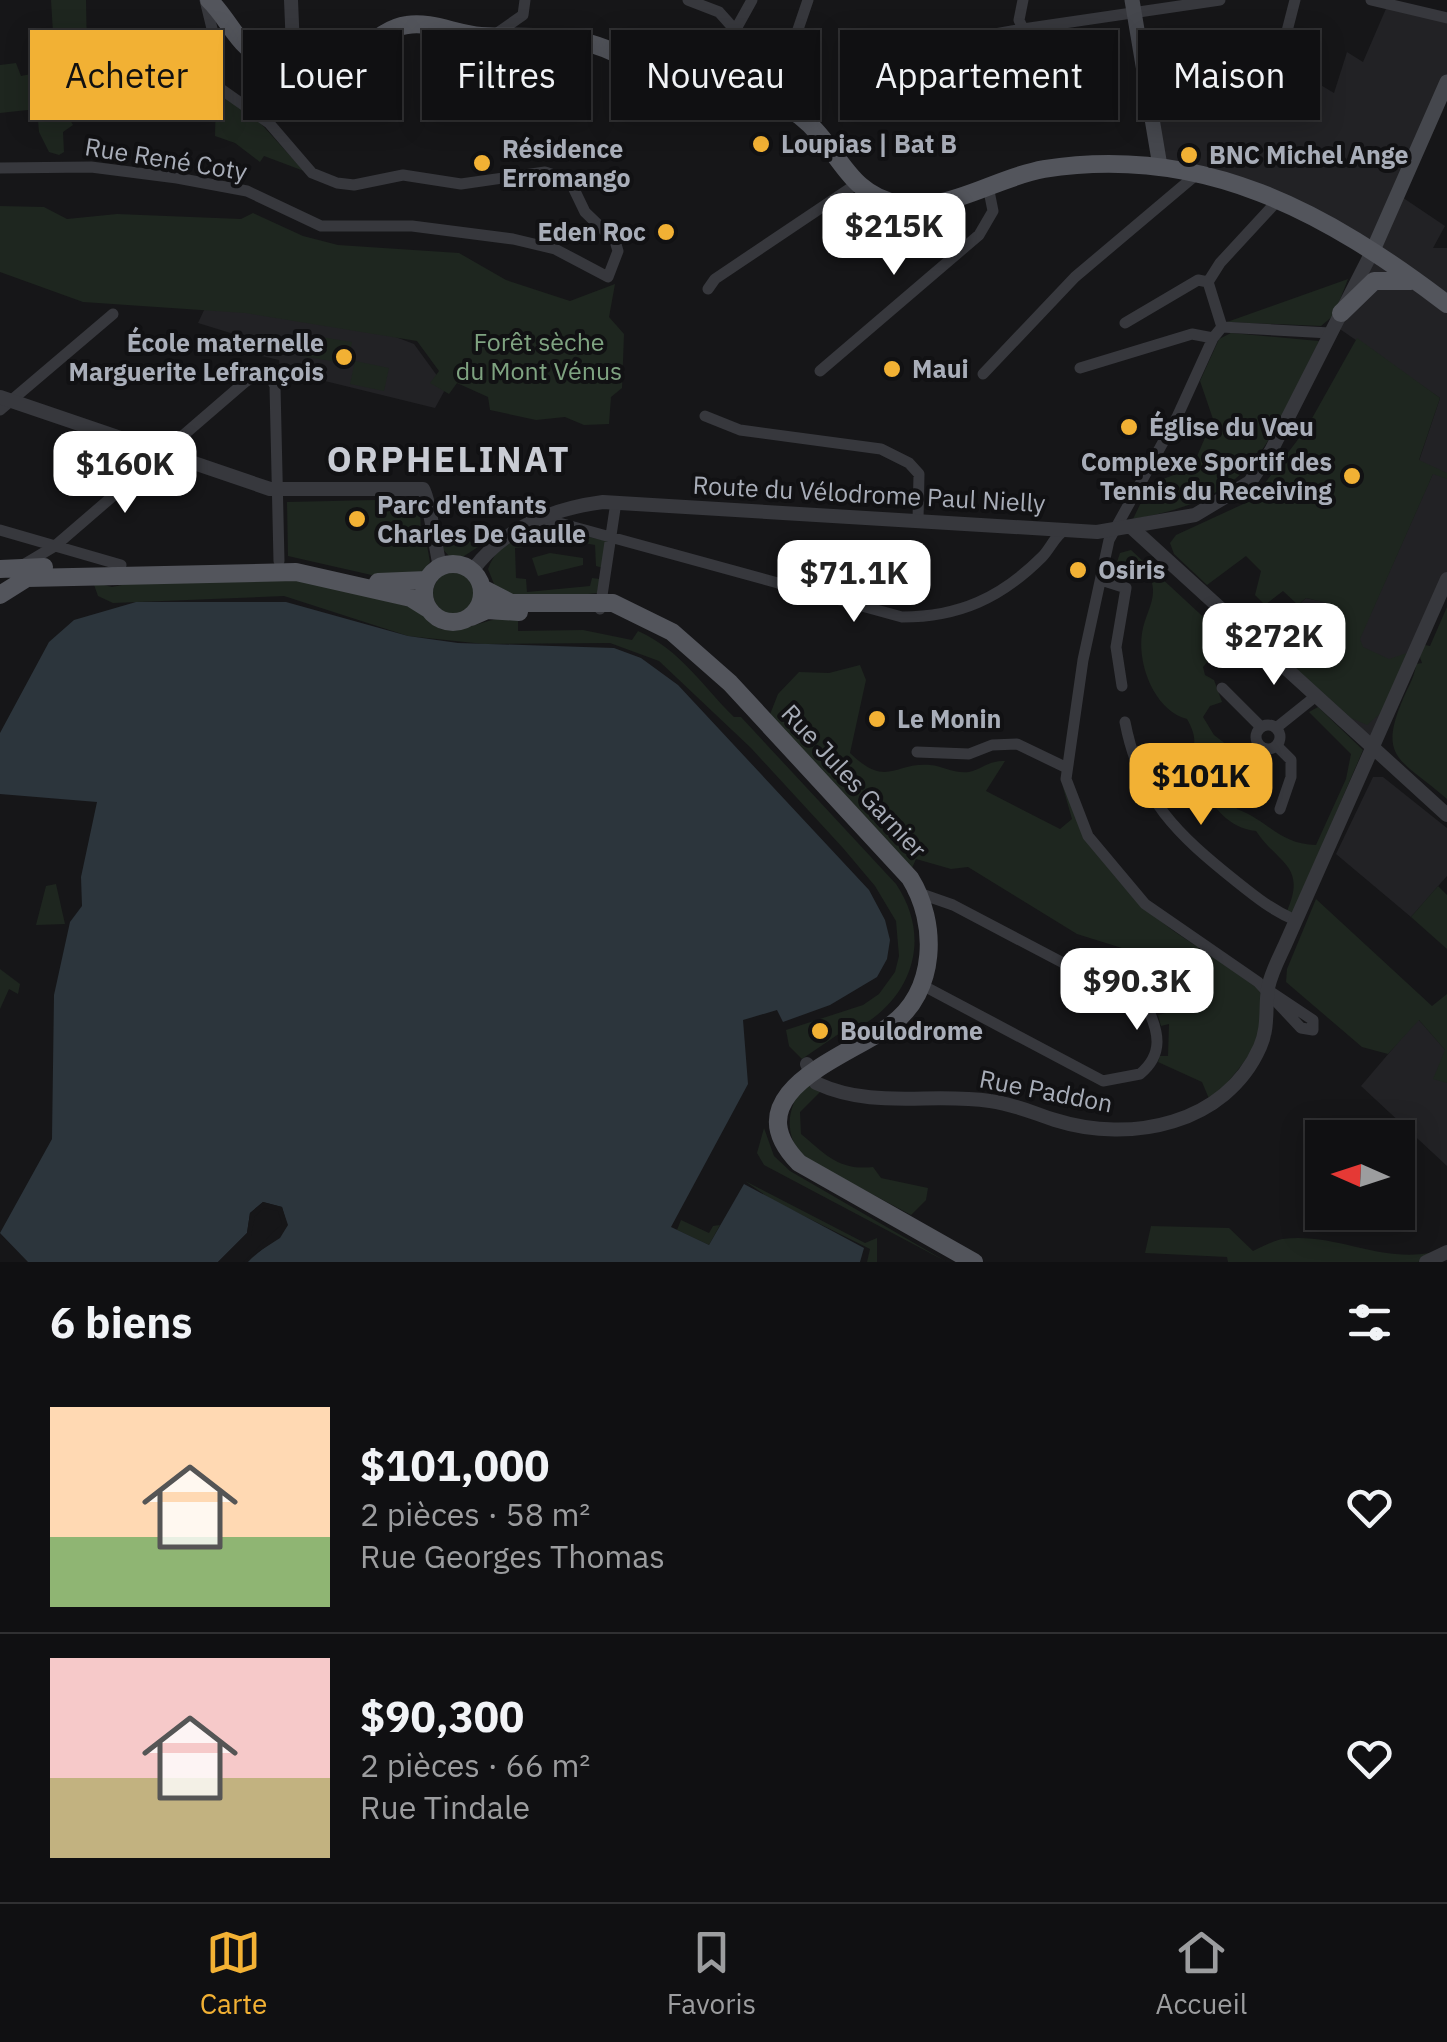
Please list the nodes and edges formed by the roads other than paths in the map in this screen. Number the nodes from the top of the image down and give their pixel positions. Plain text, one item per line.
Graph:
1 (207, 0) edge
2 (291, 0) edge
3 (525, 0) edge
4 (688, 0) edge
5 (752, 0) edge
6 (808, 0) edge
7 (1023, 0) edge
8 (1220, 0) edge
9 (1295, 0) edge
10 (1371, 0) edge
11 (1133, 8) edge
12 (1447, 18) edge
13 (1022, 29) junction
14 (292, 30) edge
15 (394, 30) edge
16 (451, 30) edge
17 (503, 30) edge
18 (735, 30) edge
19 (737, 30) edge
20 (798, 30) edge
21 (1016, 30) edge
22 (1287, 30) edge
23 (243, 43) edge
24 (1447, 82) edge
25 (805, 120) edge
26 (1160, 166) junction
27 (0, 168) edge
28 (1198, 174) junction
29 (855, 185) junction
30 (988, 186) junction
31 (1278, 200) junction
32 (1374, 248) junction
33 (1208, 282) junction
34 (1418, 282) junction
35 (708, 289) dead end
36 (1447, 304) edge
37 (113, 314) dead end
38 (1341, 314) junction
39 (1124, 323) dead end
40 (1222, 327) junction
41 (1330, 333) junction
42 (1213, 338) junction
43 (1080, 368) dead end
44 (820, 371) dead end
45 (983, 374) dead end
46 (4, 402) edge
47 (705, 416) dead end
48 (165, 453) junction
49 (279, 490) junction
50 (616, 502) junction
51 (541, 518) junction
52 (918, 520) junction
53 (1170, 522) junction
54 (1071, 528) junction
55 (1123, 529) junction
56 (0, 530) edge
57 (613, 538) junction
58 (55, 546) junction
59 (279, 561) junction
60 (1165, 561) junction
61 (121, 565) junction
62 (0, 569) edge
63 (472, 571) junction
64 (24, 573) junction
65 (433, 573) junction
66 (1447, 579) edge
67 (1100, 580) junction
68 (482, 588) junction
69 (0, 596) edge
70 (427, 608) junction
71 (604, 608) junction
72 (471, 617) junction
73 (671, 644) junction
74 (698, 652) junction
75 (1122, 686) dead end
76 (1222, 688) dead end
77 (1316, 696) junction
78 (1388, 713) junction
79 (1343, 720) junction
80 (1126, 722) dead end
81 (1261, 727) junction
82 (1276, 728) junction
83 (1277, 746) junction
84 (1373, 748) junction
85 (916, 752) dead end
86 (1065, 768) junction
87 (1280, 809) dead end
88 (1447, 814) edge
89 (892, 872) junction
90 (920, 893) junction
91 (1295, 920) junction
92 (919, 922) junction
93 (920, 956) junction
94 (922, 985) junction
95 (1268, 990) junction
96 (901, 1003) junction
97 (808, 1068) junction
98 (932, 1239) junction
99 (1447, 1252) edge
100 (951, 1262) edge
101 (963, 1262) edge
102 (974, 1262) edge
103 (1426, 1262) edge

1 - 23 main road
1 - 27 street, Rue René Coty
2 - 14 street
3 - 17 street
4 - 18 street
5 - 19 street
6 - 20 street
7 - 13 street
8 - 11 street
9 - 22 street
10 - 12 street
11 - 13 street
11 - 26 main road
13 - 21 street
15 - 16 main road
24 - 32 main road
25 - 29 main road
26 - 28 main road
26 - 30 main road
28 - 31 main road
28 - 45 street
29 - 30 main road
29 - 35 street
30 - 44 street
31 - 32 main road
31 - 33 street
32 - 34 main road
32 - 38 street, Route du Vélodrome Paul Nielly
33 - 39 street
33 - 40 street
34 - 36 main road
34 - 38 main road
37 - 46 street
38 - 41 street, Route du Vélodrome Paul Nielly
40 - 41 street
40 - 42 street
41 - 53 street, Route du Vélodrome Paul Nielly
42 - 43 street
42 - 55 street
46 - 48 street
47 - 52 street
48 - 49 street
48 - 49 street
48 - 58 street
49 - 59 street
49 - 65 street
50 - 51 street, Route du Vélodrome Paul Nielly
50 - 52 street, Route du Vélodrome Paul Nielly
50 - 57 street
51 - 57 street
51 - 63 street, Route du Vélodrome Paul Nielly
52 - 54 street, Route du Vélodrome Paul Nielly
53 - 55 street, Route du Vélodrome Paul Nielly
53 - 60 street
54 - 55 street, Route du Vélodrome Paul Nielly
54 - 57 street
55 - 60 street
55 - 67 street
56 - 58 street
57 - 71 street
58 - 61 street
58 - 64 street
59 - 61 main road
59 - 65 main road
60 - 77 street
61 - 64 main road
62 - 64 main road
63 - 65 main road
63 - 68 main road
64 - 69 main road
64 - 70 main road
65 - 70 main road
66 - 78 street, Rue Paddon
67 - 75 street
67 - 86 street
68 - 71 main road, Rue Jules Garnier
68 - 72 main road
70 - 72 main road
71 - 72 main road
71 - 73 main road, Rue Jules Garnier
71 - 74 main road, Rue Jules Garnier
73 - 74 main road
73 - 89 main road, Rue Jules Garnier
74 - 90 main road, Rue Jules Garnier
76 - 81 street
77 - 79 street
77 - 82 street
78 - 79 street
78 - 84 street, Rue Paddon
79 - 84 street
80 - 91 street
81 - 82 street
81 - 83 street
82 - 83 street
83 - 87 street
84 - 88 street
84 - 91 street, Rue Paddon
85 - 86 street
86 - 95 street
89 - 90 street
89 - 92 main road, Rue Jules Garnier
90 - 92 street
90 - 94 main road, Rue Jules Garnier
90 - 94 street
91 - 95 street, Rue Paddon
92 - 93 main road, Rue Jules Garnier
93 - 94 street
93 - 96 main road, Rue Jules Garnier
94 - 96 street
94 - 97 main road, Rue Jules Garnier
95 - 97 street, Rue Paddon
96 - 97 main road, Rue Jules Garnier
97 - 98 main road
97 - 100 main road, Rue Jules Garnier
98 - 101 street
98 - 102 main road
99 - 103 street

